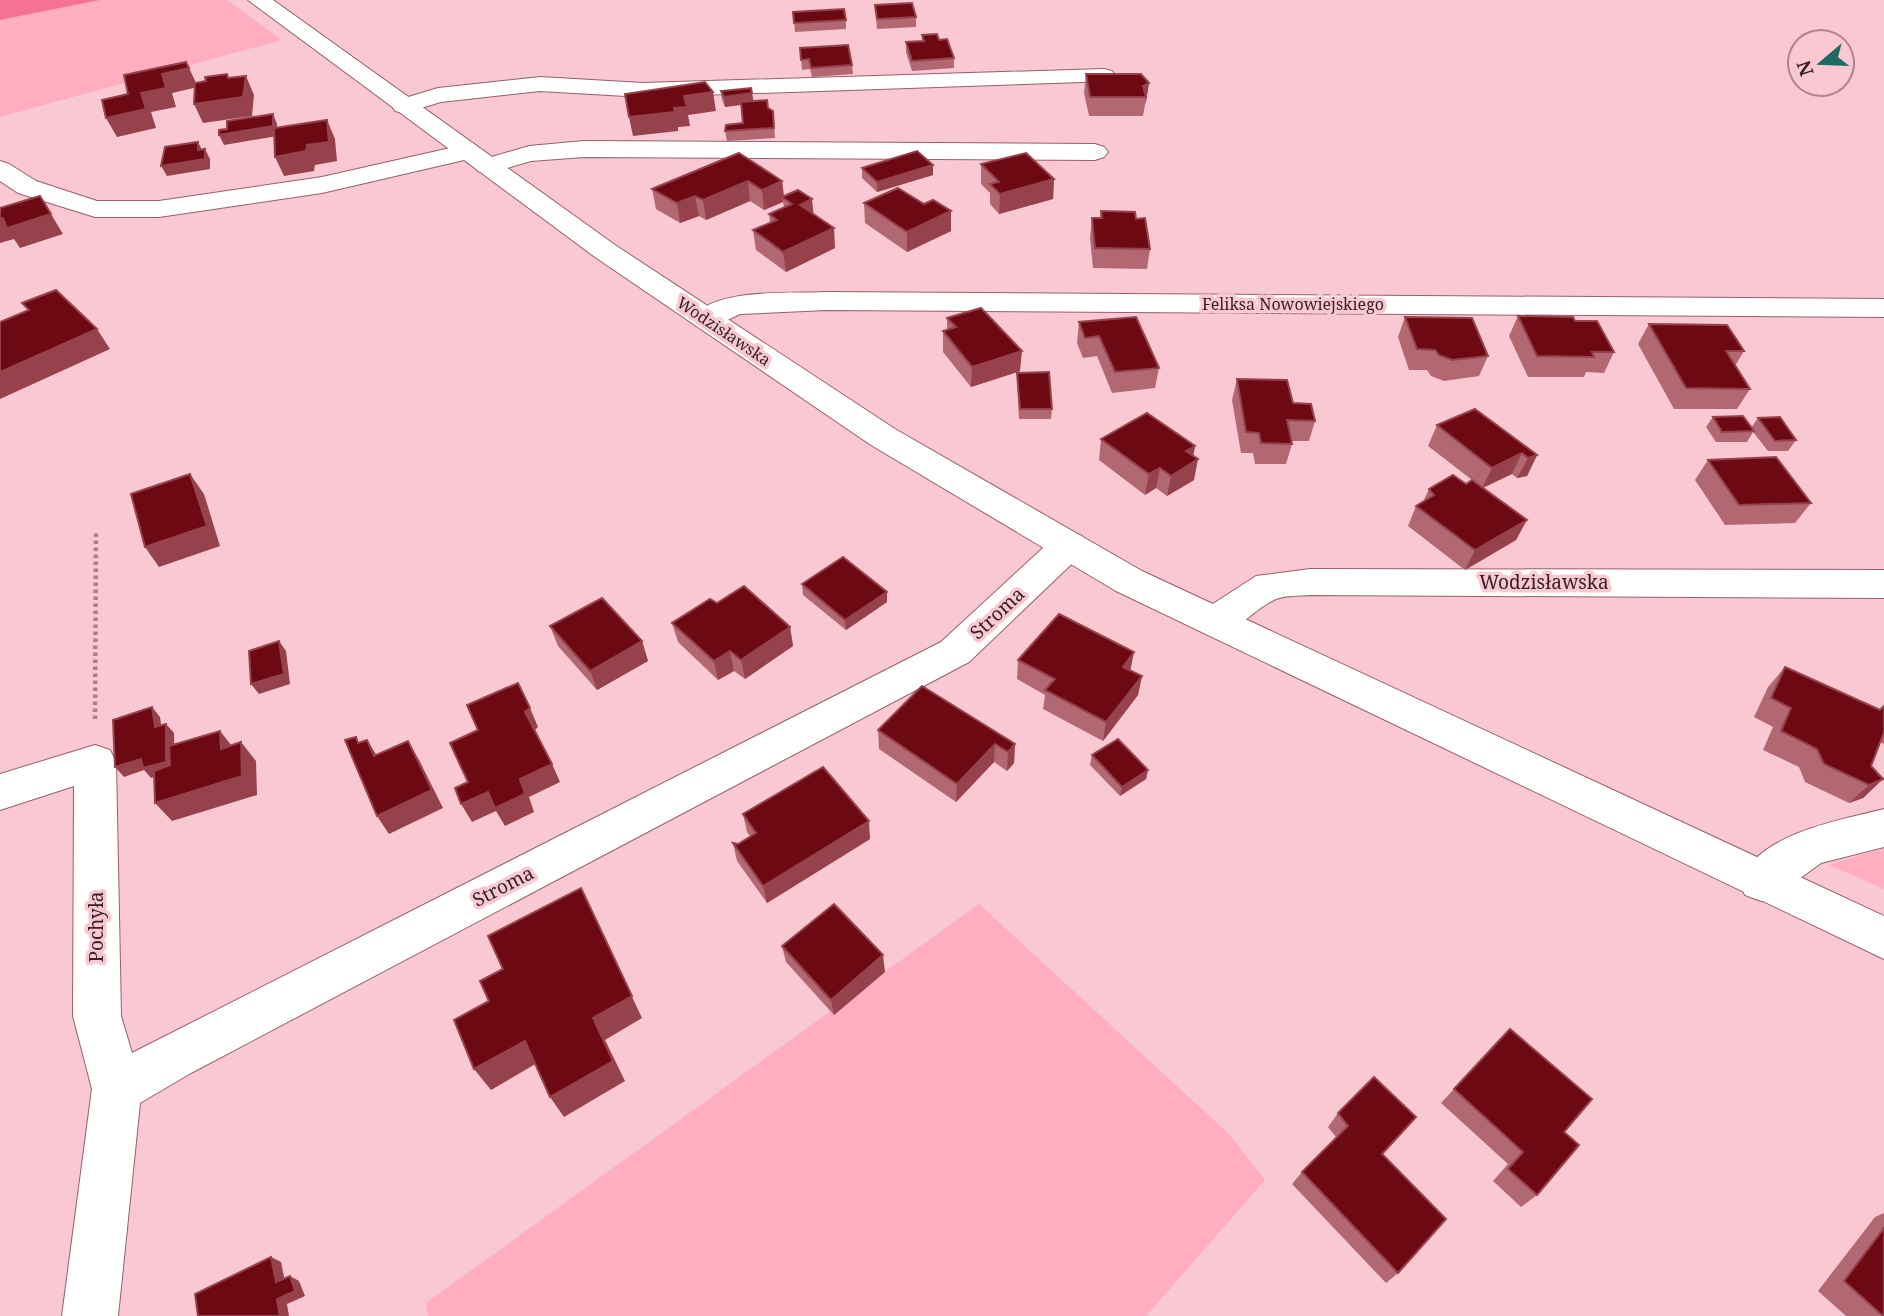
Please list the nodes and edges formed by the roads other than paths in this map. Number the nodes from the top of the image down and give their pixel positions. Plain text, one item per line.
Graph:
1 (260, 0) edge
2 (1104, 76) edge
3 (404, 106) junction
4 (1095, 152) dead end
5 (477, 159) junction
6 (0, 169) edge
7 (1884, 308) edge
8 (706, 319) junction
9 (1069, 545) junction
10 (1884, 584) edge
11 (1215, 621) junction
12 (0, 792) edge
13 (1884, 828) edge
14 (1761, 881) junction
15 (1884, 938) edge
16 (117, 1089) junction
17 (90, 1316) edge

1 - 3 street, Wodzisławska
2 - 3 street
3 - 5 street, Wodzisławska
4 - 5 street
5 - 6 street
5 - 8 street, Wodzisławska
7 - 8 street, Feliksa Nowowiejskiego
8 - 9 street, Wodzisławska
9 - 11 street, Wodzisławska
9 - 16 street, Stroma
10 - 11 street, Wodzisławska
11 - 14 street, Wodzisławska
12 - 16 street, Pochyła
13 - 14 street
14 - 15 street, Wodzisławska
16 - 17 street

